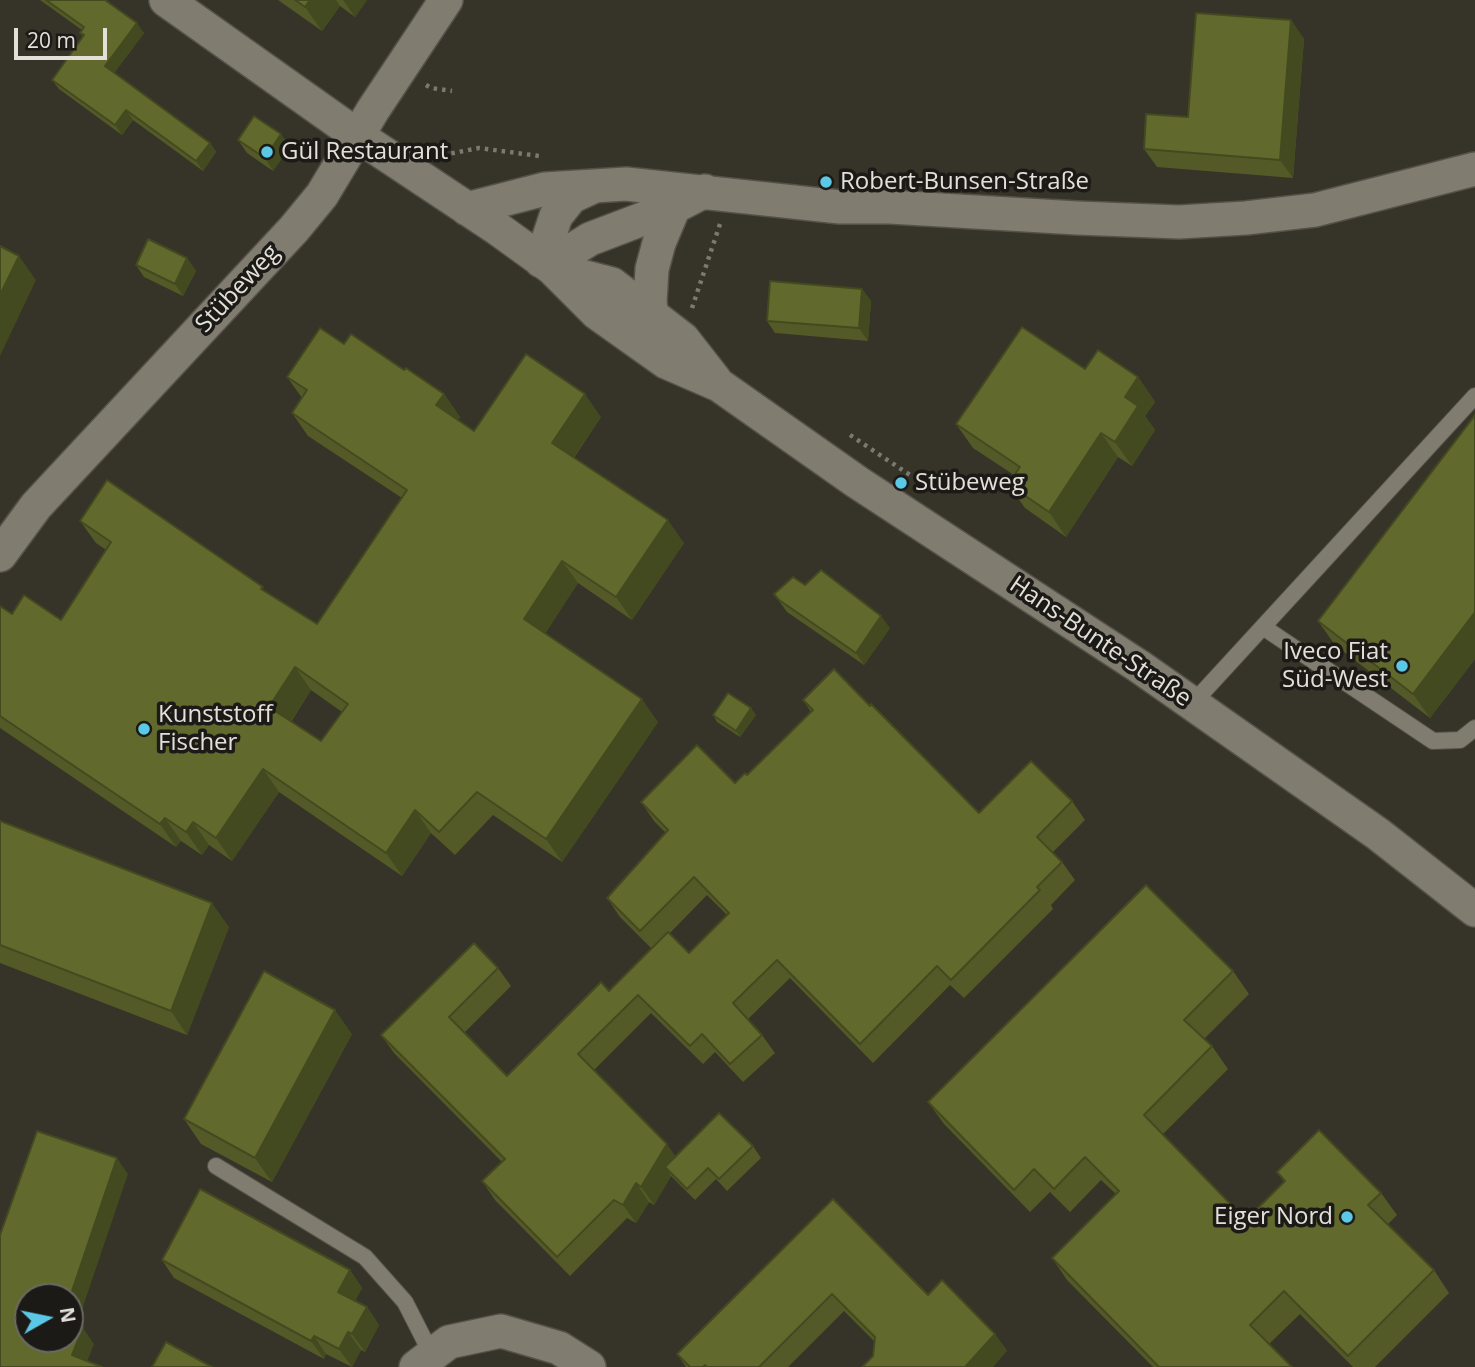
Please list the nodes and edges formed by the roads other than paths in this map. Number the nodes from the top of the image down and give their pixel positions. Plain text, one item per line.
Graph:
1 (166, 0) edge
2 (446, 0) edge
3 (358, 136) junction
4 (1475, 169) edge
5 (595, 186) junction
6 (717, 194) junction
7 (674, 207) junction
8 (467, 209) junction
9 (546, 265) junction
10 (652, 317) junction
11 (719, 385) junction
12 (1475, 396) edge
13 (0, 555) edge
14 (1263, 627) junction
15 (1192, 704) junction
16 (1475, 728) edge
17 (1475, 910) edge
18 (216, 1166) edge
19 (424, 1361) edge
20 (589, 1367) edge

1 - 3 street, Hans-Bunte-Straße
2 - 3 street, Stübeweg
3 - 8 street, Hans-Bunte-Straße
3 - 13 street, Stübeweg
4 - 6 street
5 - 6 street
5 - 8 street
5 - 9 street
6 - 7 street
7 - 9 street
7 - 10 street
8 - 9 street, Hans-Bunte-Straße
9 - 10 street, Hans-Bunte-Straße
9 - 11 street, Hans-Bunte-Straße
10 - 11 street, Hans-Bunte-Straße
11 - 15 street, Hans-Bunte-Straße
12 - 14 lane
14 - 15 lane
14 - 16 lane
15 - 17 street, Hans-Bunte-Straße
18 - 19 lane
19 - 20 street

